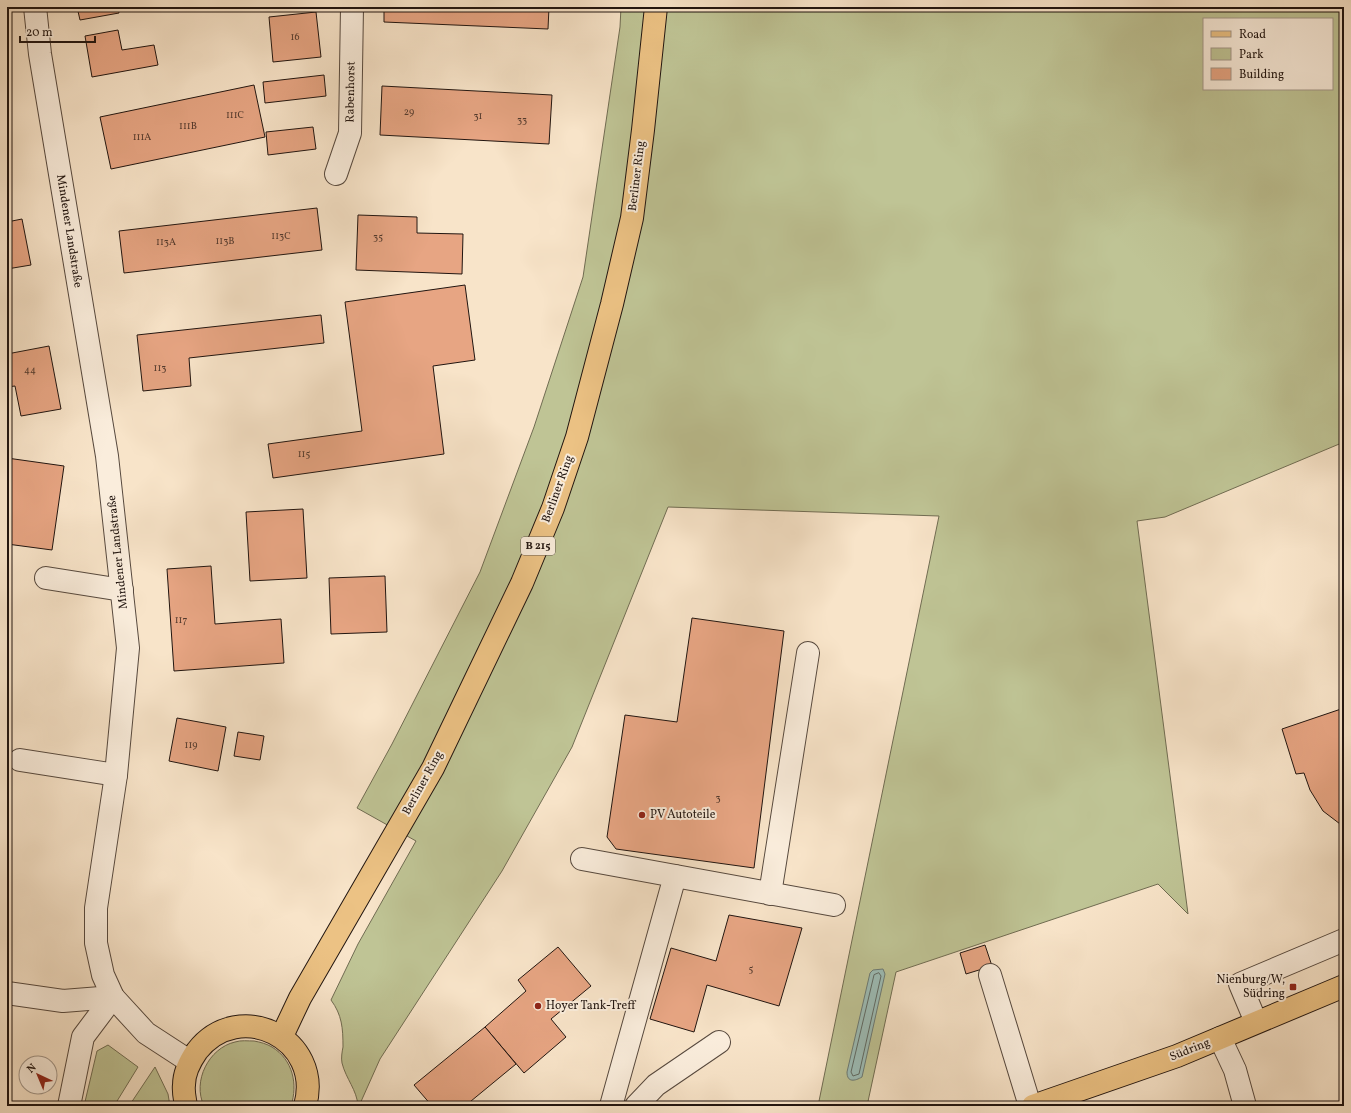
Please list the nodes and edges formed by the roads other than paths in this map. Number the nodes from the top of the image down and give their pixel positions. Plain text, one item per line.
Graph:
1 (35, 7) edge
2 (352, 7) edge
3 (656, 7) edge
4 (336, 174) dead end
5 (46, 578) dead end
6 (122, 590) junction
7 (808, 653) dead end
8 (20, 760) dead end
9 (116, 775) junction
10 (582, 859) dead end
11 (675, 876) junction
12 (770, 894) junction
13 (834, 905) dead end
14 (1344, 940) edge
15 (990, 974) dead end
16 (1344, 986) edge
17 (7, 993) edge
18 (113, 997) junction
19 (1256, 1022) junction
20 (282, 1036) junction
21 (1220, 1038) junction
22 (719, 1042) dead end
23 (189, 1061) junction
24 (1073, 1100) edge
25 (69, 1106) edge
26 (186, 1106) edge
27 (305, 1106) edge
28 (611, 1106) edge
29 (636, 1106) edge
30 (1032, 1106) edge
31 (1245, 1106) edge

1 - 6 street, Mindener Landstraße
2 - 4 street, Rabenhorst
3 - 20 main road, Berliner Ring / B 215
5 - 6 street
6 - 9 street, Mindener Landstraße
7 - 12 street
8 - 9 street
9 - 18 street, Mindener Landstraße
10 - 11 street
11 - 12 street
11 - 28 street
12 - 13 street
14 - 19 street
15 - 30 street
16 - 19 main road, Südring
17 - 18 street
18 - 23 street, Mindener Landstraße
18 - 25 street
19 - 21 main road, Südring
20 - 23 main road
20 - 27 main road
21 - 24 main road, Südring
21 - 31 street
22 - 29 street
23 - 26 main road
24 - 30 main road, Südring

